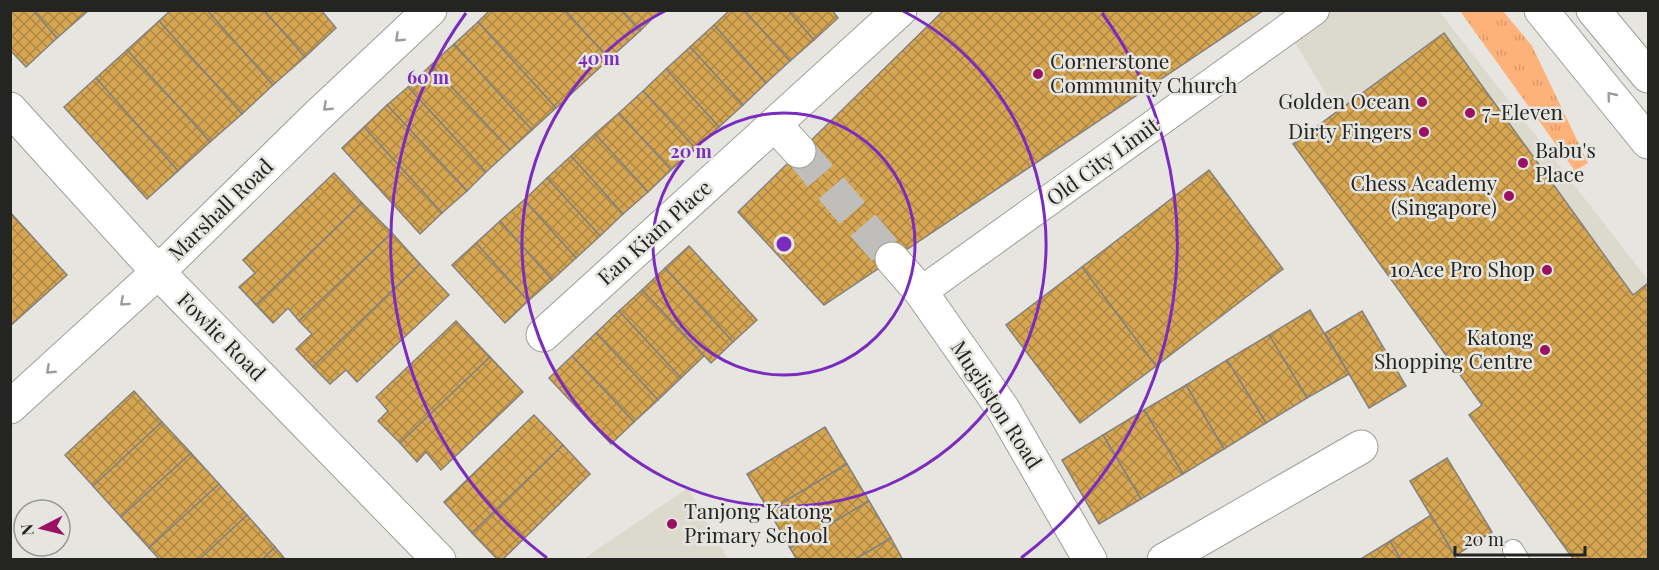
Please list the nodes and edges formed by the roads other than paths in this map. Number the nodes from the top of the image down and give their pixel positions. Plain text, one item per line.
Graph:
1 (430, 10) edge
2 (900, 10) edge
3 (1314, 10) edge
4 (1541, 10) edge
5 (1593, 10) edge
6 (1648, 76) edge
7 (10, 109) edge
8 (774, 125) junction
9 (1648, 142) edge
10 (799, 151) tunnel mouth
11 (892, 258) tunnel mouth
12 (158, 272) junction
13 (921, 292) junction
14 (543, 335) dead end
15 (10, 407) edge
16 (1361, 447) dead end
17 (439, 560) edge
18 (1090, 560) edge
19 (1164, 560) edge

1 -> 12 street, Marshall Road
2 - 8 street, Ean Kiam Place
3 - 13 street, Old City Limit
9 -> 4 street
5 - 6 street
7 - 12 street, Fowlie Road
8 - 10 street
8 - 14 street, Ean Kiam Place
11 - 13 street, Mugliston Road
12 -> 15 street, Marshall Road
12 - 17 street, Fowlie Road
13 - 18 street, Mugliston Road
16 - 19 street

